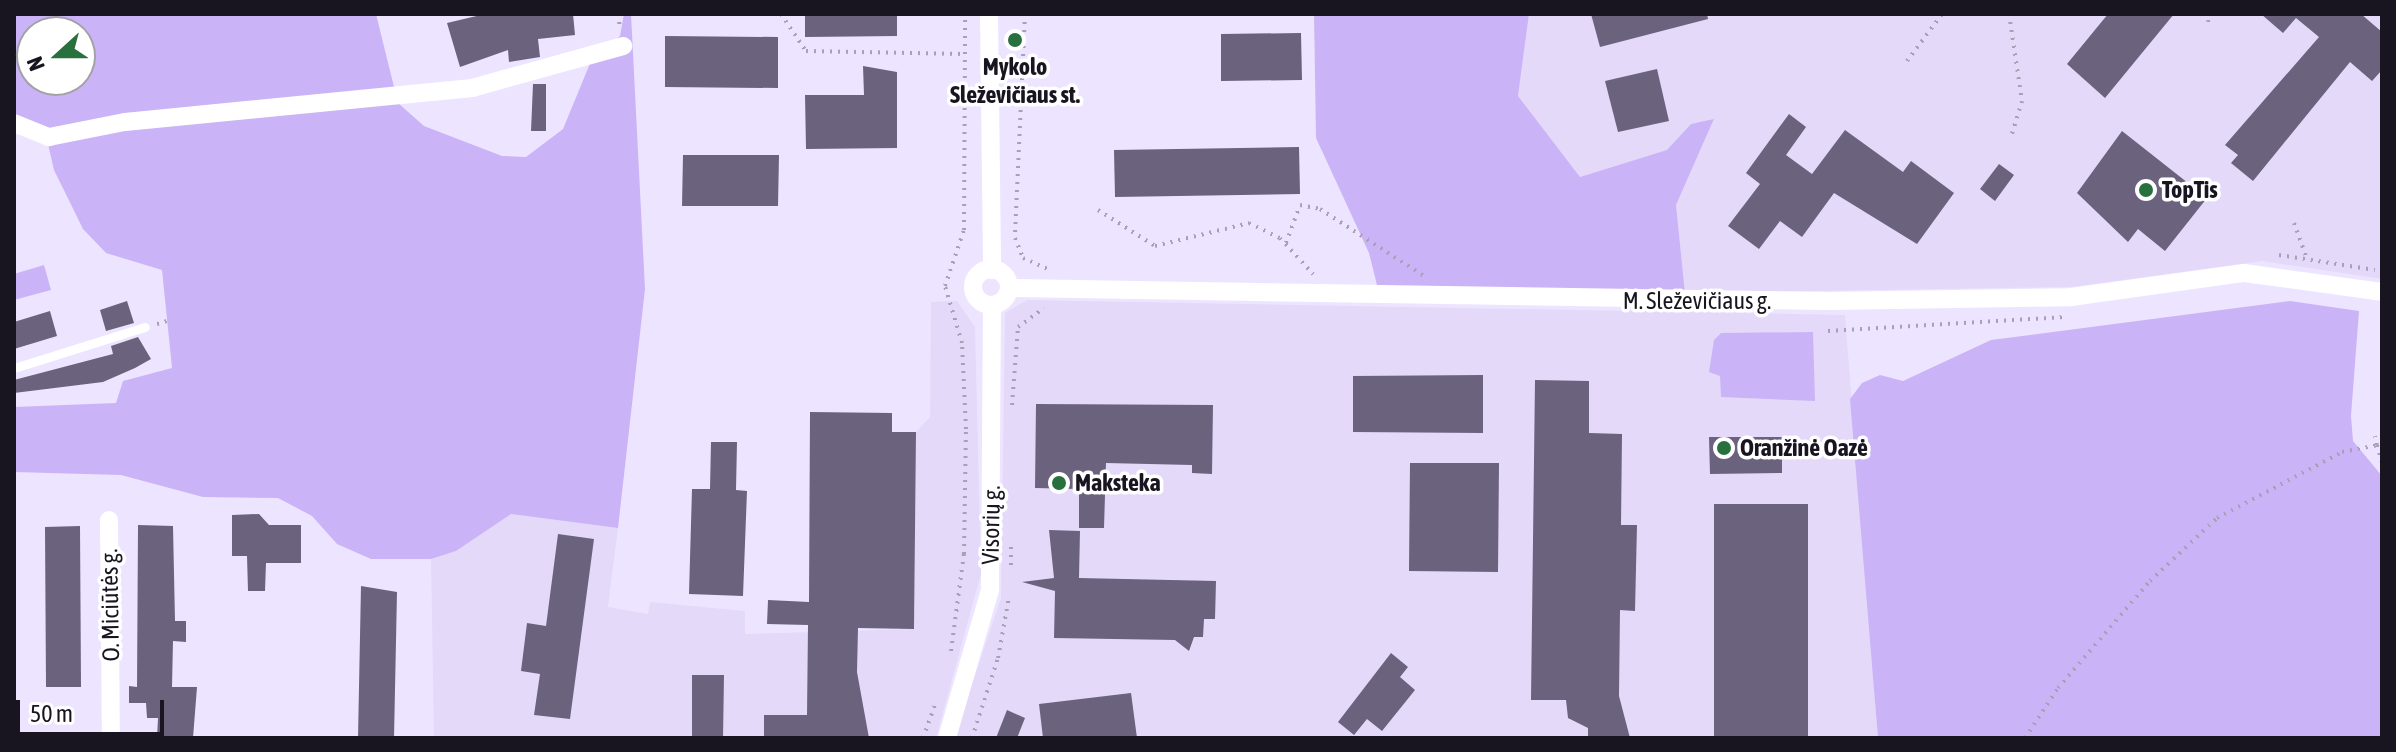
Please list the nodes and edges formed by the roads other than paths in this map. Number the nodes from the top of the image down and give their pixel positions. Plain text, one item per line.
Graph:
1 (989, 14) edge
2 (623, 46) dead end
3 (14, 123) edge
4 (992, 270) junction
5 (1009, 288) junction
6 (2382, 292) edge
7 (992, 305) junction
8 (145, 327) dead end
9 (14, 368) edge
10 (109, 520) dead end
11 (111, 738) edge
12 (947, 738) edge

1 - 4 street
2 - 3 street
4 - 5 street
4 - 7 street
5 - 6 street, M. Sleževičiaus g.
5 - 7 street
7 - 12 street, Visorių g.
8 - 9 lane
10 - 11 street, O. Miciūtės g.

